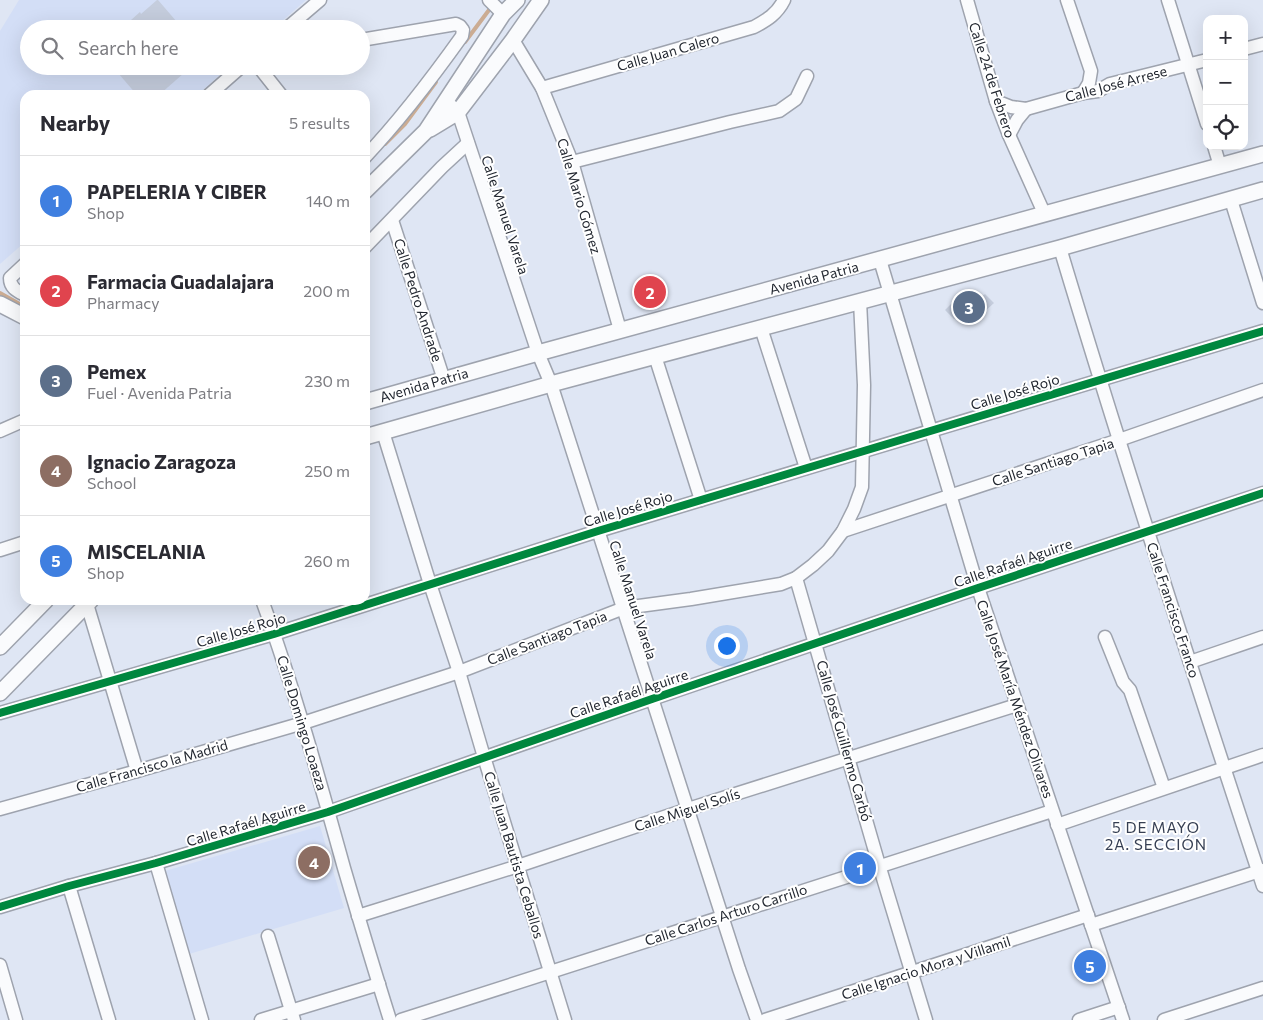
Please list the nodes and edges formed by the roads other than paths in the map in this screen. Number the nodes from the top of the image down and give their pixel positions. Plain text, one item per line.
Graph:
1 (320, 0) edge
2 (517, 0) edge
3 (541, 0) edge
4 (784, 0) edge
5 (967, 0) edge
6 (1067, 0) edge
7 (1168, 0) edge
8 (496, 7) edge
9 (297, 20) edge
10 (370, 38) edge
11 (513, 40) junction
12 (1263, 44) edge
13 (1248, 48) edge
14 (1203, 61) edge
15 (1188, 65) junction
16 (1091, 71) junction
17 (232, 75) edge
18 (265, 75) edge
19 (808, 76) dead end
20 (1110, 84) junction
21 (542, 88) junction
22 (215, 90) edge
23 (276, 90) edge
24 (1083, 93) junction
25 (446, 101) junction
26 (996, 101) junction
27 (1026, 108) junction
28 (458, 112) junction
29 (1203, 112) edge
30 (426, 131) junction
31 (1010, 135) junction
32 (468, 142) junction
33 (1215, 150) edge
34 (370, 152) edge
35 (1263, 154) edge
36 (572, 162) junction
37 (1220, 166) junction
38 (370, 186) edge
39 (1263, 190) edge
40 (1231, 200) junction
41 (1044, 214) junction
42 (392, 220) junction
43 (370, 242) edge
44 (1060, 248) junction
45 (880, 260) junction
46 (20, 268) edge
47 (20, 292) edge
48 (890, 293) junction
49 (860, 301) junction
50 (1263, 303) edge
51 (0, 304) edge
52 (20, 314) edge
53 (761, 328) junction
54 (620, 330) junction
55 (1263, 331) edge
56 (538, 353) junction
57 (655, 356) junction
58 (1099, 379) junction
59 (444, 380) junction
60 (551, 384) junction
61 (1263, 390) edge
62 (370, 401) edge
63 (20, 422) edge
64 (931, 431) junction
65 (0, 432) edge
66 (383, 432) junction
67 (370, 436) edge
68 (1119, 440) junction
69 (863, 451) junction
70 (806, 468) junction
71 (1263, 493) edge
72 (951, 495) junction
73 (701, 500) junction
74 (598, 531) junction
75 (843, 531) junction
76 (1147, 531) junction
77 (20, 544) edge
78 (0, 550) edge
79 (796, 578) junction
80 (430, 584) junction
81 (978, 588) junction
82 (370, 603) edge
83 (41, 605) edge
84 (86, 605) edge
85 (90, 605) edge
86 (264, 605) edge
87 (364, 605) edge
88 (624, 608) junction
89 (21, 626) junction
90 (0, 634) edge
91 (274, 634) junction
92 (1263, 637) edge
93 (1106, 638) dead end
94 (815, 644) junction
95 (0, 647) edge
96 (1190, 662) junction
97 (459, 672) junction
98 (110, 681) junction
99 (0, 693) edge
100 (652, 699) junction
101 (1017, 705) junction
102 (0, 713) edge
103 (303, 723) junction
104 (1263, 755) edge
105 (484, 757) junction
106 (849, 758) junction
107 (1224, 768) junction
108 (138, 771) junction
109 (1164, 788) junction
110 (0, 809) edge
111 (688, 809) junction
112 (1052, 811) junction
113 (328, 812) junction
114 (1057, 825) junction
115 (156, 863) junction
116 (518, 866) junction
117 (879, 866) junction
118 (1261, 870) edge
119 (69, 886) junction
120 (1263, 886) edge
121 (0, 907) edge
122 (358, 916) junction
123 (722, 916) junction
124 (1089, 920) junction
125 (268, 936) dead end
126 (0, 965) edge
127 (549, 971) junction
128 (912, 973) junction
129 (379, 984) junction
130 (1263, 988) edge
131 (1119, 1007) junction
132 (293, 1015) edge
133 (16, 1020) edge
134 (109, 1020) edge
135 (202, 1020) edge
136 (261, 1020) edge
137 (390, 1020) edge
138 (401, 1020) edge
139 (565, 1020) edge
140 (757, 1020) edge
141 (765, 1020) edge
142 (926, 1020) edge
143 (1079, 1020) edge
144 (1123, 1020) edge
145 (1164, 1020) edge

1 - 9 street
2 - 8 street
3 - 11 street
4 - 21 street, Calle Juan Calero
5 - 26 street, Calle 24 de Febrero
6 - 16 street
7 - 15 street
8 - 25 street
10 - 34 street
11 - 21 street, Calle Mario Gómez
11 - 28 street
12 - 13 street
14 - 15 street, Calle José Arrese
15 - 20 street, Calle José Arrese
15 - 29 street
16 - 20 street
16 - 24 street
17 - 22 street
18 - 23 street
19 - 36 street
20 - 24 street, Calle José Arrese
21 - 36 street, Calle Mario Gómez
24 - 27 street, Calle José Arrese
25 - 28 street, Calle Manuel Varela
25 - 30 street
26 - 27 street, Calle José Arrese
26 - 31 street, Calle 24 de Febrero
27 - 31 street
28 - 30 street
28 - 32 street, Calle Manuel Varela
30 - 38 street
31 - 41 street, Calle 24 de Febrero
32 - 42 street
32 - 56 street, Calle Manuel Varela
33 - 37 street
35 - 37 street, Avenida Patria
36 - 54 street, Calle Mario Gómez
37 - 41 street, Avenida Patria
39 - 40 street
40 - 44 street
40 - 50 street
41 - 45 street, Avenida Patria
42 - 43 street
42 - 59 street, Calle Pedro Andrade
44 - 48 street
44 - 58 street, Calle Francisco Franco
45 - 48 street, Calle José María Méndez Olivares
45 - 54 street, Avenida Patria
46 - 47 street
48 - 49 street
48 - 64 street, Calle José María Méndez Olivares
49 - 53 street
49 - 69 street
51 - 52 street
53 - 57 street
53 - 70 street
54 - 56 street, Avenida Patria
55 - 58 street, Calle José Rojo
56 - 59 street, Avenida Patria
56 - 60 street, Calle Manuel Varela
57 - 60 street
57 - 73 street
58 - 64 street, Calle José Rojo
58 - 68 street, Calle Francisco Franco
59 - 62 street, Avenida Patria
60 - 66 street
60 - 74 street, Calle Manuel Varela
61 - 68 street, Calle Santiago Tapia
63 - 65 street
64 - 69 street, Calle José Rojo
64 - 72 street, Calle José María Méndez Olivares
66 - 67 street
66 - 80 street, Calle Juan Bautista Ceballos
68 - 72 street, Calle Santiago Tapia
68 - 76 street, Calle Francisco Franco
69 - 70 street, Calle José Rojo
69 - 75 street
70 - 73 street, Calle José Rojo
71 - 76 street, Calle Rafaél Aguirre
72 - 75 street, Calle Santiago Tapia
72 - 81 street, Calle José María Méndez Olivares
73 - 74 street, Calle José Rojo
74 - 80 street, Calle José Rojo
74 - 88 street, Calle Manuel Varela
75 - 79 street
76 - 81 street, Calle Rafaél Aguirre
76 - 96 street, Calle Francisco Franco
77 - 78 street
79 - 88 street, Calle Santiago Tapia
79 - 94 street, Calle José Guillermo Carbó
80 - 82 street, Calle José Rojo
80 - 97 street, Calle Juan Bautista Ceballos
81 - 94 street, Calle Rafaél Aguirre
81 - 101 street, Calle José María Méndez Olivares
83 - 89 street
84 - 99 street
85 - 98 street
86 - 91 street, Calle Domingo Loaeza
87 - 91 street, Calle José Rojo
88 - 97 street, Calle Santiago Tapia
88 - 100 street, Calle Manuel Varela
89 - 90 street
89 - 95 street
91 - 98 street, Calle José Rojo
91 - 103 street, Calle Domingo Loaeza
92 - 96 street
93 - 109 street
94 - 100 street, Calle Rafaél Aguirre
94 - 106 street, Calle José Guillermo Carbó
96 - 107 street, Calle Francisco Franco
97 - 103 street, Calle Santiago Tapia
97 - 105 street, Calle Juan Bautista Ceballos
98 - 102 street, Calle José Rojo
98 - 108 street
100 - 105 street, Calle Rafaél Aguirre
100 - 111 street, Calle Manuel Varela
101 - 106 street, Calle Miguel Solís
101 - 112 street, Calle José María Méndez Olivares
103 - 108 street, Calle Francisco la Madrid
103 - 113 street, Calle Domingo Loaeza
104 - 107 street
105 - 113 street, Calle Rafaél Aguirre
105 - 116 street, Calle Juan Bautista Ceballos
106 - 111 street, Calle Miguel Solís
106 - 117 street, Calle José Guillermo Carbó
107 - 109 street
107 - 118 street, Calle Francisco Franco
108 - 110 street, Calle Francisco la Madrid
109 - 114 street
111 - 116 street, Calle Miguel Solís
111 - 123 street, Calle Manuel Varela
112 - 114 street, Calle José María Méndez Olivares
112 - 117 street, Calle Carlos Arturo Carrillo
113 - 115 street, Calle Rafaél Aguirre
113 - 122 street, Calle Domingo Loaeza
114 - 124 street, Calle José María Méndez Olivares
115 - 119 street, Calle Rafaél Aguirre
115 - 135 street
116 - 122 street, Calle Miguel Solís
116 - 127 street, Calle Juan Bautista Ceballos
117 - 123 street, Calle Carlos Arturo Carrillo
117 - 128 street, Calle José Guillermo Carbó
118 - 120 street, Calle Francisco Franco
118 - 124 street, Calle Ignacio Mora y Villamil
119 - 121 street, Calle Rafaél Aguirre
119 - 134 street
122 - 129 street, Calle Domingo Loaeza
123 - 127 street, Calle Carlos Arturo Carrillo
123 - 140 street, Calle Manuel Varela
124 - 128 street, Calle Ignacio Mora y Villamil
124 - 131 street, Calle José María Méndez Olivares
125 - 132 street
126 - 133 street
127 - 138 street, Calle Carlos Arturo Carrillo
127 - 139 street, Calle Juan Bautista Ceballos
128 - 141 street, Calle Ignacio Mora y Villamil
128 - 142 street, Calle José Guillermo Carbó
129 - 132 street
129 - 137 street, Calle Domingo Loaeza
130 - 145 street
131 - 143 street
131 - 144 street, Calle José María Méndez Olivares
132 - 136 street

